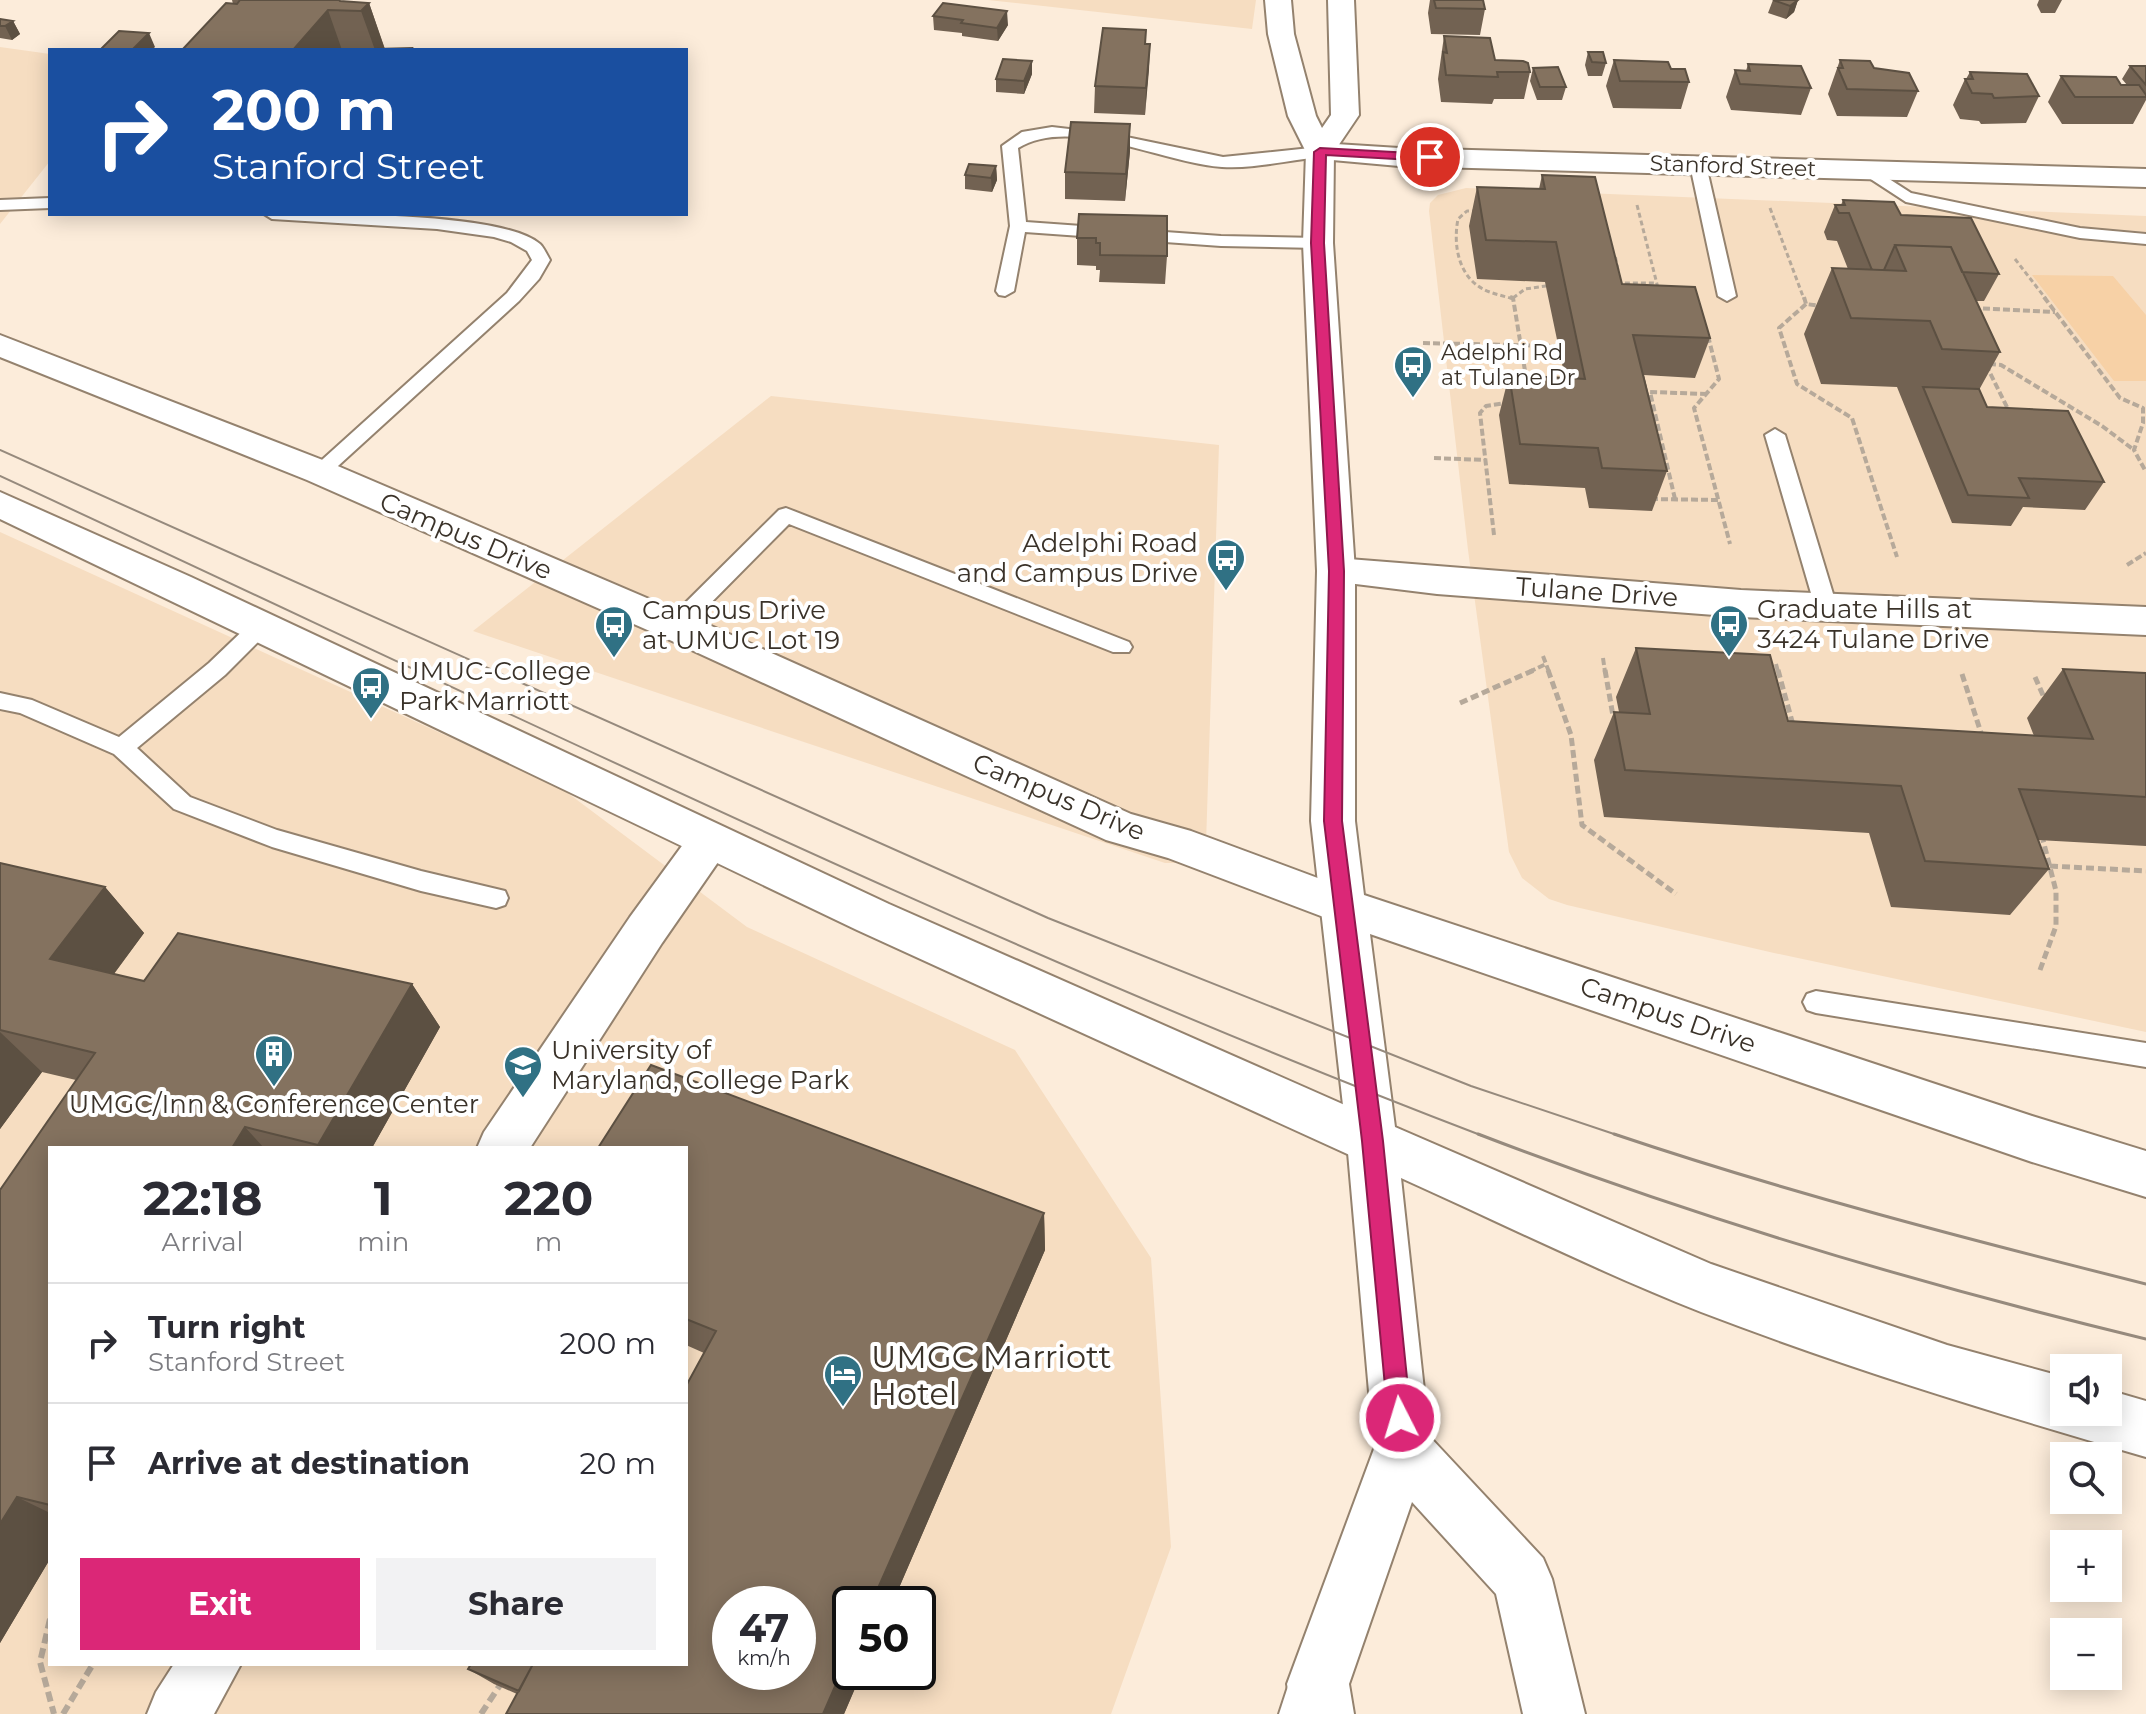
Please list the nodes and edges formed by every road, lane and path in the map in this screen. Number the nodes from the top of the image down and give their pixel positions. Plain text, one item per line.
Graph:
1 (1278, 0) edge
2 (1341, 0) edge
3 (1320, 152) junction
4 (1698, 165) junction
5 (1869, 171) junction
6 (2146, 178) edge
7 (1636, 202) dead end
8 (48, 203) edge
9 (0, 205) edge
10 (1943, 205) junction
11 (1769, 206) dead end
12 (1487, 210) edge
13 (1899, 213) edge
14 (305, 216) edge
15 (1018, 226) junction
16 (2146, 239) edge
17 (1318, 243) junction
18 (2008, 252) dead end
19 (1604, 255) edge
20 (1607, 268) edge
21 (1618, 268) junction
22 (1621, 283) junction
23 (1656, 283) junction
24 (1546, 286) edge
25 (1005, 291) dead end
26 (1727, 296) dead end
27 (1624, 297) edge
28 (1513, 298) junction
29 (1660, 300) edge
30 (1806, 304) junction
31 (1821, 306) dead end
32 (1962, 308) edge
33 (2056, 312) junction
34 (1706, 328) edge
35 (1423, 343) dead end
36 (0, 345) edge
37 (1558, 346) dead end
38 (1520, 347) junction
39 (1990, 357) edge
40 (1971, 364) edge
41 (1986, 364) junction
42 (2001, 365) junction
43 (1528, 388) edge
44 (1643, 388) edge
45 (1650, 392) junction
46 (1706, 394) junction
47 (1516, 403) edge
48 (2144, 408) edge
49 (2021, 410) edge
50 (2067, 413) edge
51 (2083, 414) junction
52 (1775, 435) dead end
53 (1648, 441) edge
54 (1661, 441) junction
55 (2134, 450) junction
56 (1434, 458) dead end
57 (1652, 458) edge
58 (1665, 458) junction
59 (1486, 460) junction
60 (320, 472) junction
61 (2146, 472) edge
62 (1650, 499) edge
63 (1675, 499) junction
64 (1718, 500) junction
65 (0, 504) edge
66 (1494, 535) dead end
67 (1730, 544) dead end
68 (2146, 553) edge
69 (1897, 557) dead end
70 (2127, 565) dead end
71 (1336, 571) junction
72 (1826, 607) junction
73 (2146, 621) edge
74 (262, 625) junction
75 (675, 626) junction
76 (1121, 647) dead end
77 (1543, 656) dead end
78 (1603, 658) dead end
79 (1546, 664) junction
80 (1776, 664) edge
81 (1962, 674) dead end
82 (2035, 677) dead end
83 (0, 701) edge
84 (1460, 703) dead end
85 (2047, 705) dead end
86 (1620, 716) edge
87 (1794, 729) edge
88 (1983, 739) edge
89 (122, 748) junction
90 (710, 840) junction
91 (2043, 840) edge
92 (2050, 866) junction
93 (2146, 871) edge
94 (1676, 894) dead end
95 (496, 898) dead end
96 (1342, 906) junction
97 (2040, 970) dead end
98 (1816, 1002) dead end
99 (2146, 1055) edge
100 (1372, 1141) junction
101 (503, 1146) edge
102 (2146, 1174) edge
103 (2050, 1401) edge
104 (2122, 1422) edge
105 (2146, 1429) edge
106 (1402, 1449) junction
107 (48, 1628) edge
108 (92, 1666) edge
109 (209, 1666) edge
110 (505, 1676) edge
111 (1317, 1704) edge
112 (54, 1714) edge
113 (63, 1714) edge
114 (178, 1714) edge
115 (481, 1714) edge
116 (1554, 1714) edge

1 - 3 street
2 - 3 street
3 - 4 street, Stanford Street
3 - 15 lane
3 - 17 street
4 - 5 street, Stanford Street
4 - 26 lane
5 - 6 street, Stanford Street
5 - 10 lane
7 - 23 path
8 - 9 lane
10 - 13 lane
10 - 16 lane
11 - 30 path
12 - 28 path
14 - 60 lane
15 - 17 lane
15 - 25 lane
17 - 71 street
18 - 33 path
19 - 21 path
20 - 21 path
21 - 22 path
22 - 23 path
22 - 27 path
23 - 29 path
24 - 28 path
28 - 38 path
30 - 31 path
30 - 69 path
32 - 33 path
33 - 48 path
34 - 46 path
35 - 38 path
36 - 60 street, Campus Drive
37 - 38 path
38 - 43 path
39 - 42 path
40 - 41 path
41 - 42 path
41 - 49 path
42 - 51 path
44 - 45 path
45 - 46 path
45 - 54 path
46 - 64 path
47 - 59 path
48 - 55 path
50 - 51 path
51 - 55 path
52 - 72 lane
53 - 54 path
54 - 58 path
55 - 61 path
56 - 59 path
57 - 58 path
58 - 63 path
59 - 66 path
60 - 75 street, Campus Drive
62 - 63 path
63 - 64 path
64 - 67 path
65 - 74 street
68 - 70 path
71 - 72 street, Tulane Drive
71 - 96 street
72 - 73 street, Tulane Drive
74 - 89 lane
74 - 90 street
75 - 76 lane
75 - 96 street, Campus Drive
77 - 79 path
78 - 86 path
79 - 84 path
79 - 94 path
80 - 87 path
81 - 88 path
82 - 85 path
83 - 89 lane
89 - 95 lane
90 - 100 street
90 - 101 street
91 - 92 path
92 - 93 path
92 - 97 path
96 - 100 street
96 - 102 street, Campus Drive
98 - 99 lane
100 - 103 street
100 - 106 street
104 - 105 street
106 - 111 street
106 - 116 street
107 - 112 path
108 - 113 path
109 - 114 street
110 - 115 path

